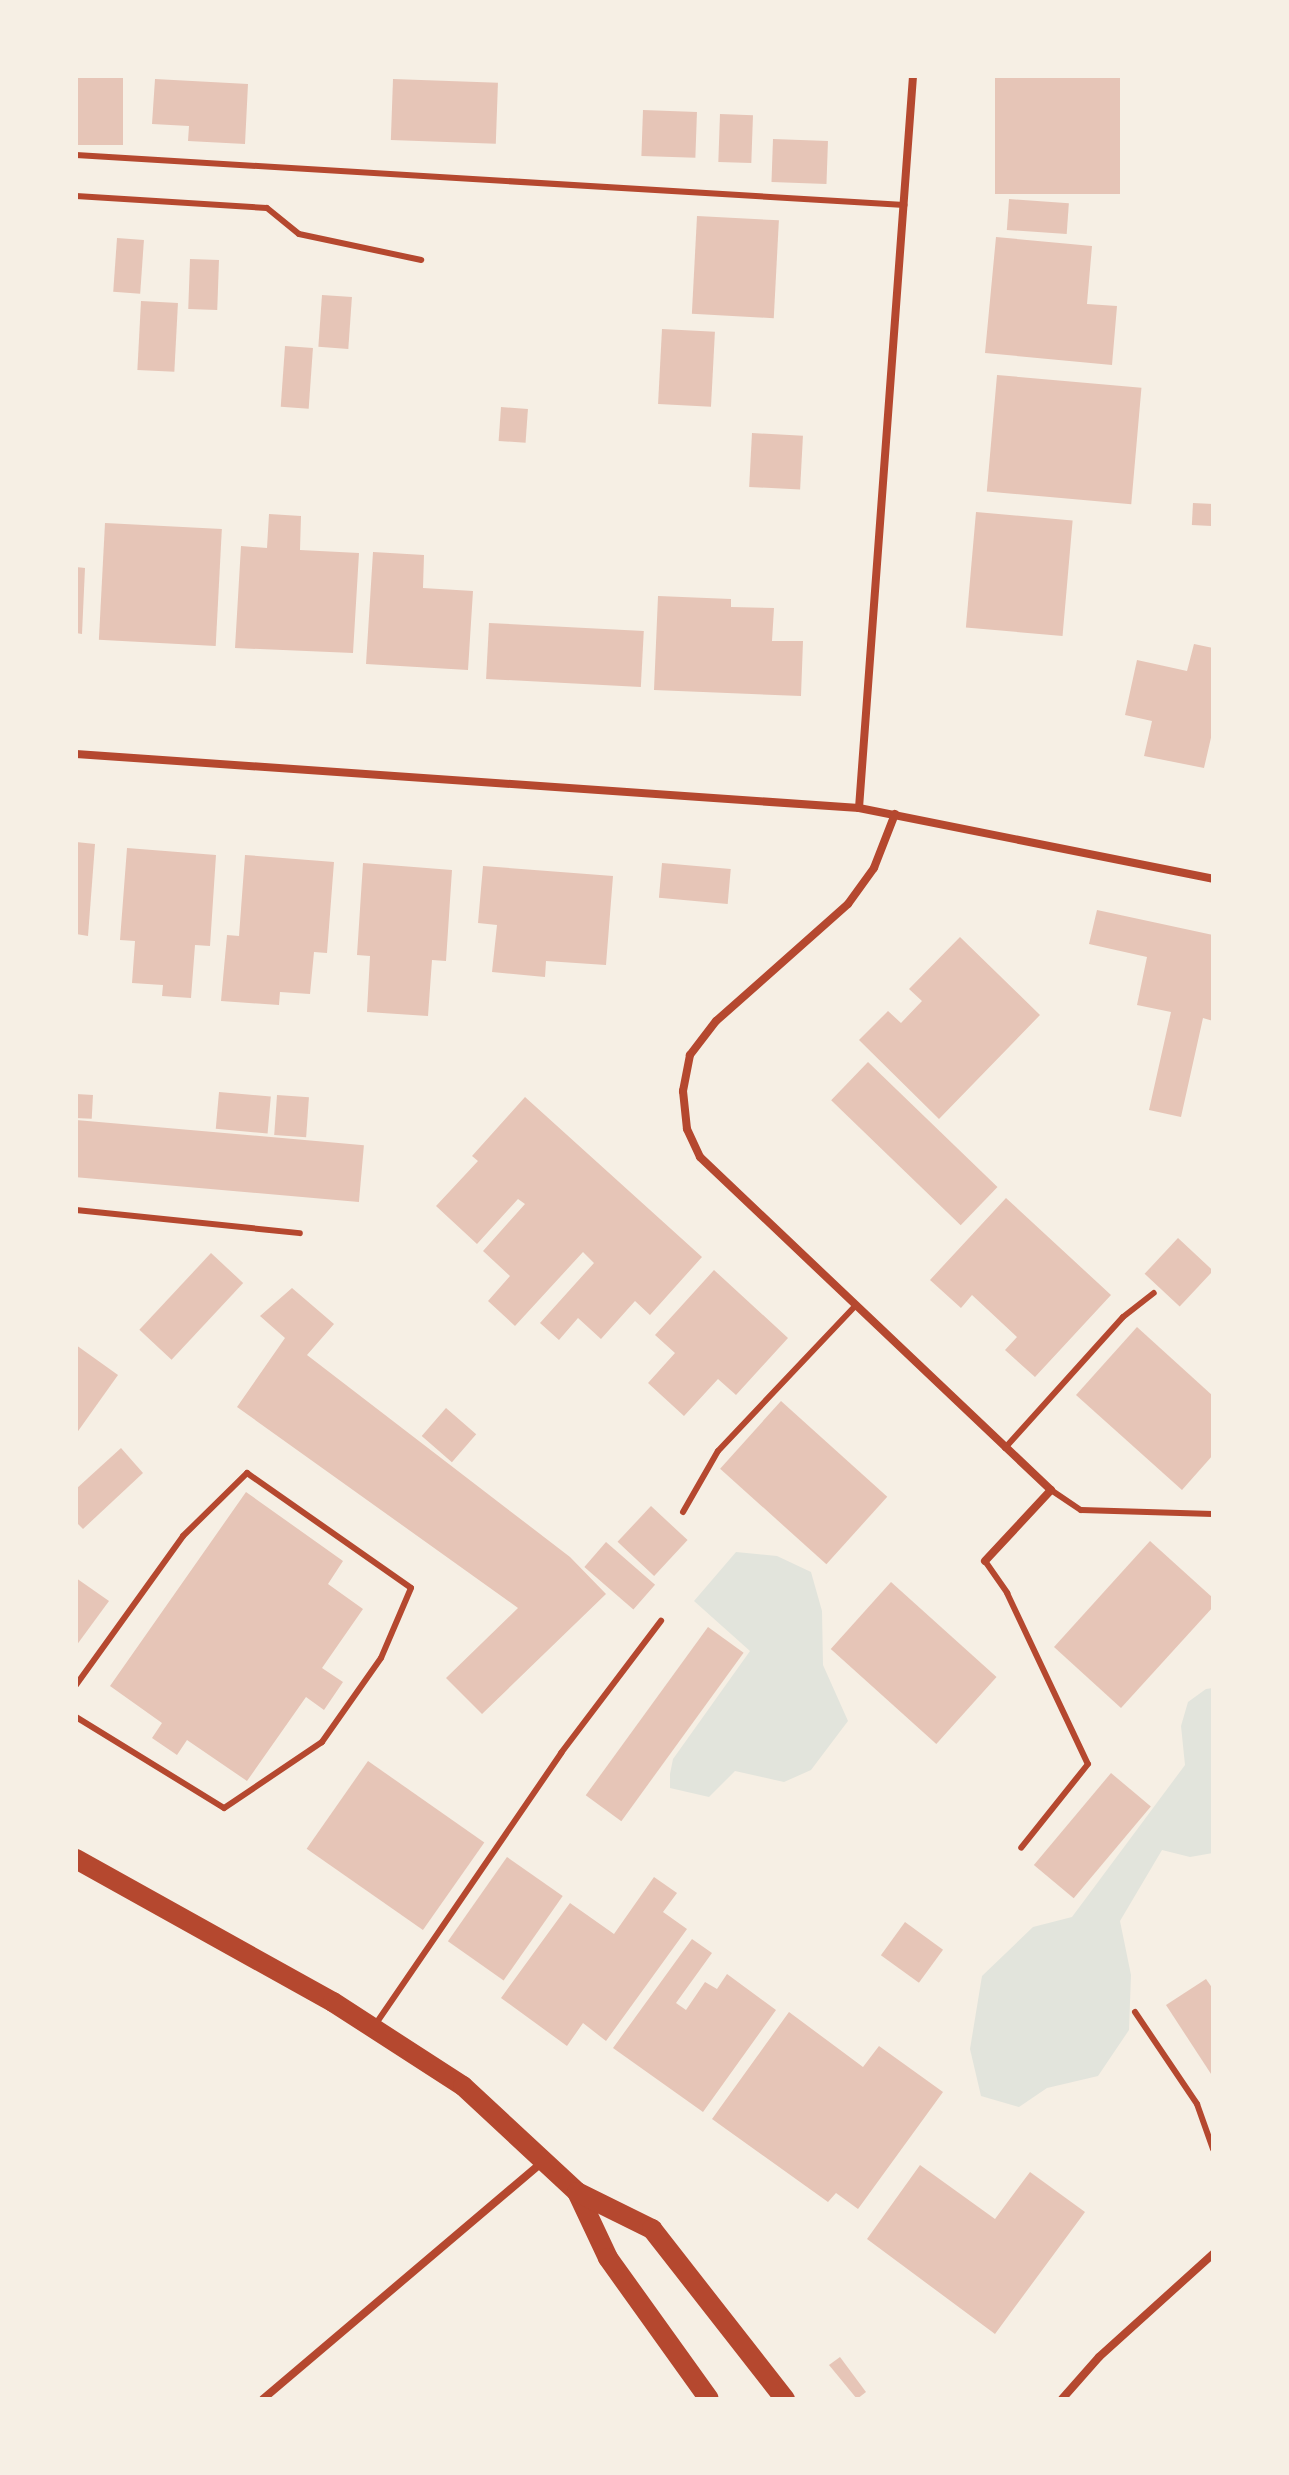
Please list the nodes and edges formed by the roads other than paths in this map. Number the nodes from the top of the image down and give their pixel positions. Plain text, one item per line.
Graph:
1 (913, 76) edge
2 (76, 155) edge
3 (76, 196) edge
4 (904, 205) junction
5 (421, 260) dead end
6 (76, 754) edge
7 (859, 808) junction
8 (895, 814) junction
9 (1213, 879) edge
10 (76, 1210) edge
11 (300, 1233) dead end
12 (1154, 1293) dead end
13 (856, 1305) junction
14 (1005, 1448) junction
15 (1051, 1490) junction
16 (683, 1512) dead end
17 (1213, 1514) edge
18 (985, 1561) joint
19 (661, 1621) dead end
20 (76, 1685) edge
21 (76, 1717) edge
22 (1021, 1848) dead end
23 (76, 1859) edge
24 (1135, 2012) dead end
25 (373, 2028) junction
26 (1213, 2149) edge
27 (545, 2160) junction
28 (577, 2192) junction
29 (1213, 2254) edge
30 (263, 2399) edge
31 (709, 2399) edge
32 (785, 2399) edge
33 (1062, 2399) edge

1 - 4 street
2 - 4 lane
3 - 5 lane
4 - 7 street
6 - 7 street
7 - 8 street
8 - 9 street
8 - 13 street
10 - 11 lane
12 - 14 lane
13 - 14 street
13 - 16 lane
14 - 15 street
15 - 17 lane
15 - 18 street
18 - 22 lane
19 - 25 lane
20 - 21 lane
23 - 25 main road
24 - 26 lane
25 - 27 main road
27 - 28 main road
27 - 30 street
28 - 31 main road
28 - 32 main road
29 - 33 street

